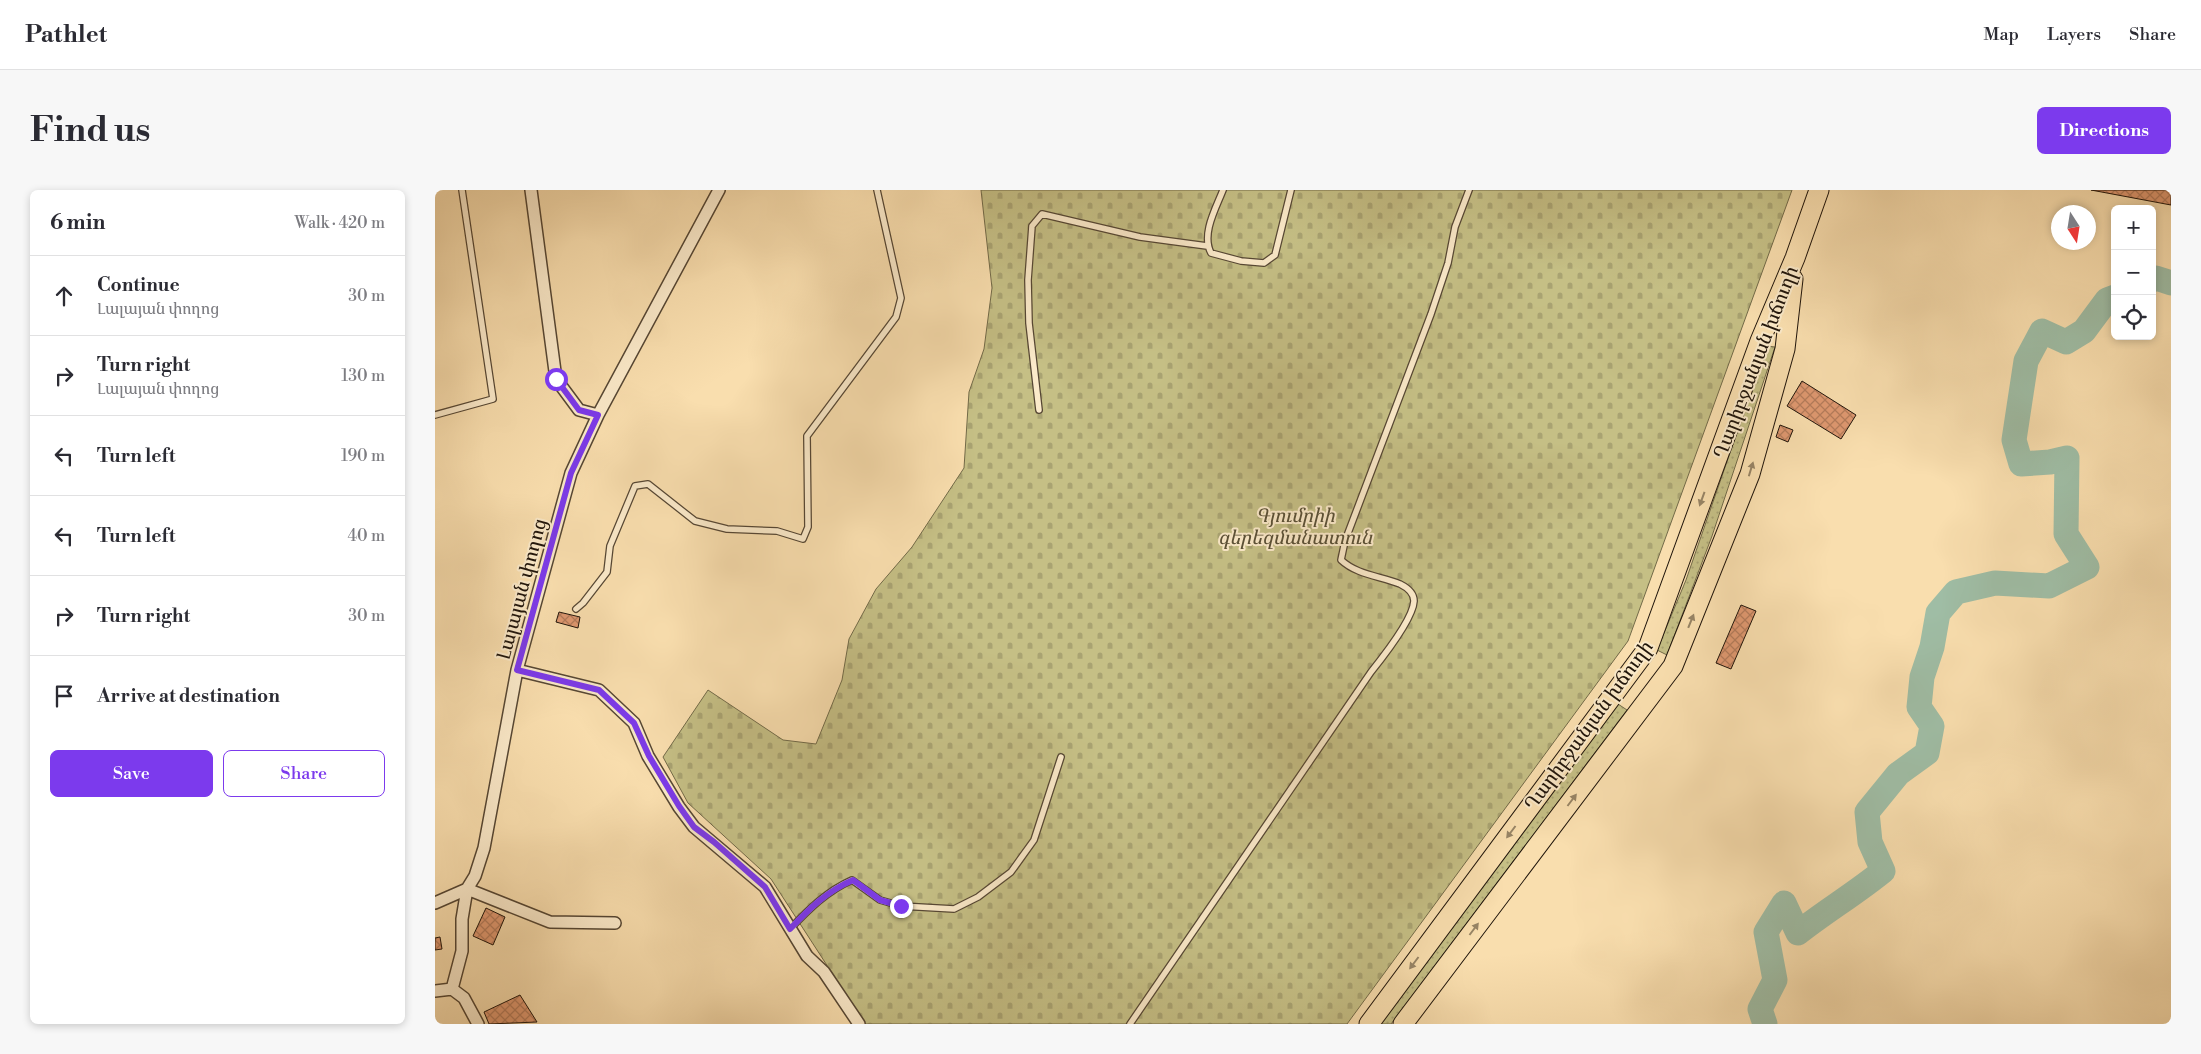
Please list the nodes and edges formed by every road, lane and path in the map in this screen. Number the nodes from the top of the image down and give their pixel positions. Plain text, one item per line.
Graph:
1 (462, 190) edge
2 (531, 190) edge
3 (719, 190) edge
4 (877, 190) edge
5 (1223, 190) edge
6 (1291, 190) edge
7 (1469, 190) edge
8 (1819, 190) edge
9 (1207, 246) junction
10 (1795, 258) junction
11 (1039, 410) dead end
12 (435, 415) edge
13 (598, 415) junction
14 (576, 610) dead end
15 (1644, 653) junction
16 (1673, 666) junction
17 (517, 670) junction
18 (1061, 757) dead end
19 (467, 889) junction
20 (435, 903) edge
21 (615, 923) dead end
22 (790, 929) junction
23 (452, 989) junction
24 (435, 991) edge
25 (478, 1024) edge
26 (859, 1024) edge
27 (1130, 1024) edge
28 (1369, 1024) edge
29 (1403, 1024) edge

1 - 12 lane
2 - 13 street
3 - 13 street, Լալայան փողոց
4 - 14 lane
5 - 9 lane
6 - 9 lane
7 - 27 lane
8 - 10 highway
9 - 11 lane
10 -> 15 highway, Ղարիբջանյան խճուղի
16 -> 10 highway, Ղարիբջանյան խճուղի
13 - 17 street, Լալայան փողոց
15 - 16 highway
15 -> 28 highway, Ղարիբջանյան խճուղի
29 -> 16 highway, Ղարիբջանյան խճուղի
17 - 19 street, Լալայան փողոց
17 - 22 street
18 - 22 lane
19 - 20 street
19 - 21 street
19 - 23 street, Լալայան փողոց
22 - 26 street
23 - 24 street
23 - 25 street

